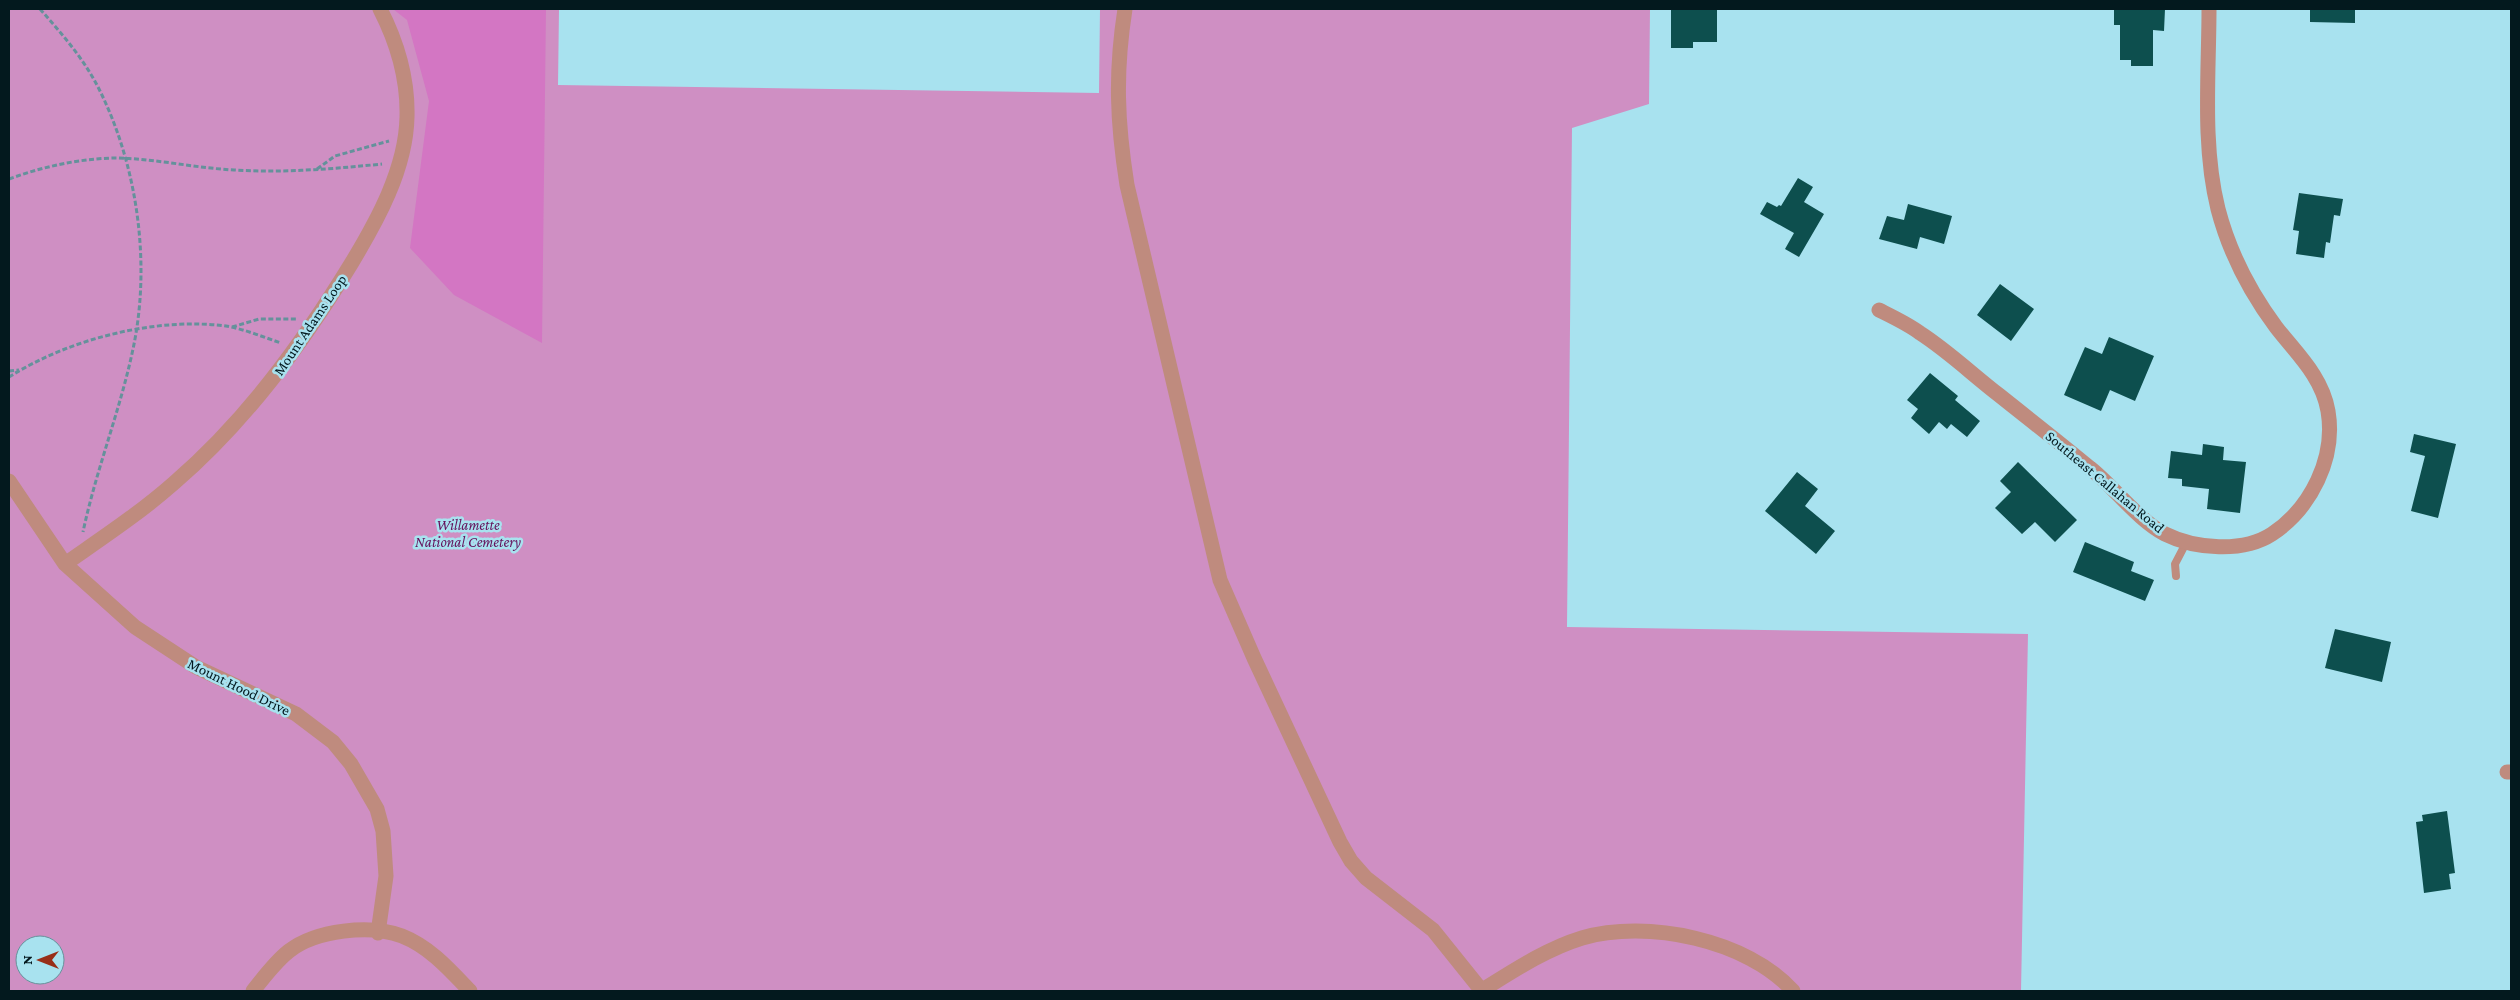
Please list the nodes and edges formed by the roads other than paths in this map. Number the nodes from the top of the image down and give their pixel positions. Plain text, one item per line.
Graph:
1 (380, 9) edge
2 (1125, 9) edge
3 (2209, 9) edge
4 (1879, 310) dead end
5 (9, 481) edge
6 (2187, 541) junction
7 (65, 564) junction
8 (2176, 576) dead end
9 (378, 932) junction
10 (253, 991) edge
11 (470, 991) edge
12 (1481, 991) edge
13 (1793, 991) edge

1 - 7 street, Mount Adams Loop
2 - 12 street
3 - 6 street, Southeast Callahan Road
4 - 6 street, Southeast Callahan Road
5 - 7 street, Mount Hood Drive
6 - 8 lane
7 - 9 street, Mount Hood Drive
9 - 10 street
9 - 11 street
12 - 13 street

